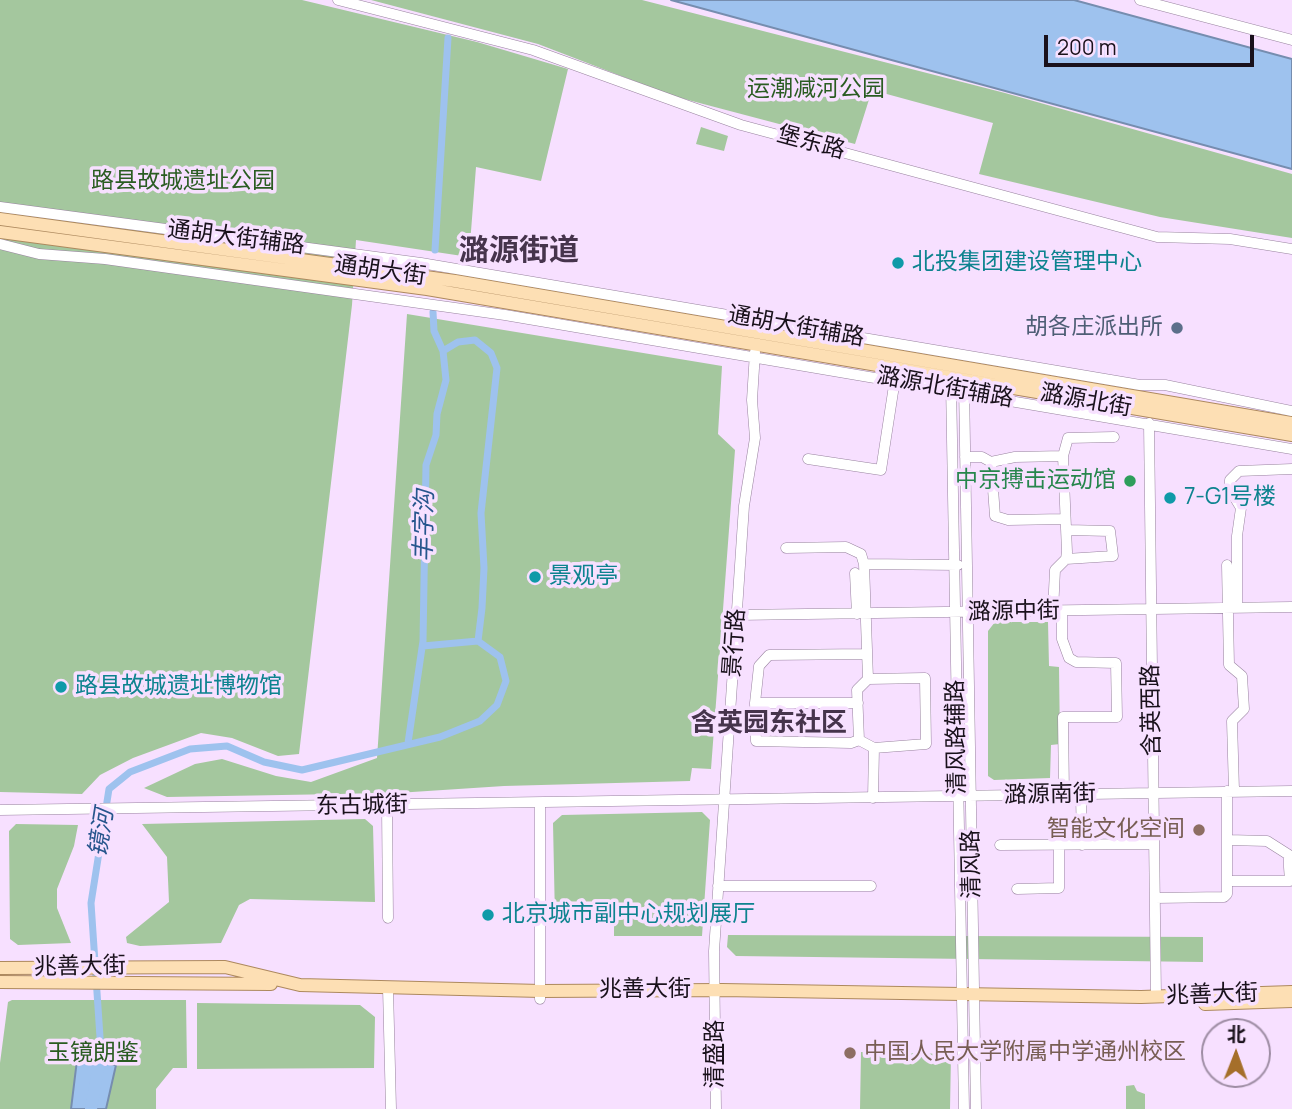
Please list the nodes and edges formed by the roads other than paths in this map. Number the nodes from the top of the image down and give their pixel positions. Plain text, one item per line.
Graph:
1 (338, 0) edge
2 (1140, 0) edge
3 (1292, 40) edge
4 (0, 207) edge
5 (0, 219) edge
6 (0, 232) edge
7 (0, 244) edge
8 (1292, 249) edge
9 (750, 331) junction
10 (755, 350) junction
11 (883, 354) junction
12 (846, 371) joint
13 (895, 379) junction
14 (957, 379) junction
15 (1292, 411) edge
16 (1149, 423) junction
17 (1292, 423) edge
18 (1292, 435) edge
19 (1114, 437) dead end
20 (1292, 449) edge
21 (1063, 456) junction
22 (965, 457) junction
23 (808, 459) dead end
24 (992, 461) junction
25 (1292, 469) edge
26 (1064, 519) junction
27 (1067, 530) junction
28 (786, 548) dead end
29 (1066, 559) junction
30 (864, 564) junction
31 (954, 565) junction
32 (967, 565) junction
33 (1227, 565) dead end
34 (855, 573) dead end
35 (1292, 607) edge
36 (1232, 608) junction
37 (1150, 609) junction
38 (1057, 611) junction
39 (955, 612) junction
40 (967, 612) junction
41 (861, 613) junction
42 (737, 615) junction
43 (867, 654) junction
44 (868, 679) junction
45 (755, 703) junction
46 (858, 703) junction
47 (859, 740) junction
48 (874, 748) junction
49 (1231, 791) junction
50 (1292, 791) edge
51 (1154, 794) junction
52 (1064, 795) junction
53 (1081, 795) junction
54 (958, 797) junction
55 (972, 797) junction
56 (724, 798) junction
57 (873, 798) junction
58 (540, 803) junction
59 (387, 806) junction
60 (0, 810) edge
61 (1228, 840) junction
62 (1154, 844) junction
63 (1000, 845) dead end
64 (1059, 845) junction
65 (1082, 845) junction
66 (1291, 867) edge
67 (1228, 881) junction
68 (718, 886) junction
69 (871, 886) dead end
70 (1017, 889) dead end
71 (1155, 898) junction
72 (388, 918) dead end
73 (0, 968) edge
74 (0, 982) edge
75 (388, 992) junction
76 (1292, 992) edge
77 (715, 994) junction
78 (540, 995) junction
79 (1156, 997) junction
80 (967, 999) junction
81 (1292, 1001) edge
82 (391, 1109) edge
83 (716, 1109) edge
84 (964, 1109) edge
85 (976, 1109) edge

1 - 8 street, 堡东路
2 - 3 street
4 - 11 street, 通胡大街辅路
5 - 9 main road, 通胡大街
6 - 10 main road, 通胡大街
7 - 10 street, 通胡大街辅路
9 - 10 street, 景行路
9 - 11 main road, 通胡大街
10 - 11 main road, 通胡大街
10 - 12 street, 通胡大街辅路
10 - 42 street, 景行路
11 - 14 main road, 潞源北街
11 - 15 street, 潞源北街辅路
12 - 13 street, 潞源北街辅路
13 - 14 street, 潞源北街辅路
13 - 23 street
14 - 16 street, 潞源北街辅路
14 - 17 main road, 潞源北街
14 - 18 main road, 潞源北街
14 - 22 street, 清风路
14 - 31 street, 清风路辅路
16 - 20 street, 潞源北街辅路
16 - 37 street, 含英西路
19 - 21 street
21 - 24 street
21 - 26 street
22 - 24 street
22 - 32 street, 清风路
24 - 26 street
25 - 36 street
26 - 27 street
27 - 29 street
27 - 29 street
28 - 30 street
29 - 38 street
30 - 31 street
30 - 41 street
31 - 32 street
31 - 39 street, 清风路辅路
32 - 40 street, 清风路
33 - 36 street
34 - 41 street
35 - 36 street, 潞源中街
36 - 37 street, 潞源中街
36 - 49 street
37 - 38 street, 潞源中街
37 - 51 street, 含英西路
38 - 40 street, 潞源中街
38 - 52 street
39 - 40 street, 潞源中街
39 - 41 street, 潞源中街
39 - 54 street, 清风路辅路
40 - 55 street, 清风路
41 - 42 street, 潞源中街
41 - 43 street
42 - 56 street, 景行路
43 - 44 street
43 - 45 street
44 - 46 street
44 - 48 street
45 - 46 street
45 - 47 street
46 - 47 street
47 - 48 street
48 - 57 street
49 - 50 street, 潞源南街
49 - 51 street, 潞源南街
49 - 61 street
51 - 53 street, 潞源南街
51 - 62 street, 含英西路
52 - 53 street, 潞源南街
52 - 55 street, 潞源南街
53 - 65 street
54 - 55 street, 潞源南街
54 - 57 street, 潞源南街
54 - 80 street, 清风路辅路
55 - 80 street, 清风路
56 - 57 street, 潞源南街
56 - 58 street, 东古城街
56 - 68 street, 景行路
58 - 59 street, 东古城街
58 - 78 street
59 - 60 street, 东古城街
59 - 72 street
61 - 66 street
61 - 67 street
62 - 65 street
62 - 71 street, 含英西路
63 - 64 street
64 - 65 street
64 - 70 street
66 - 67 street
67 - 71 street
68 - 69 street
68 - 77 street, 景行路
71 - 79 street, 含英西路
73 - 75 main road, 兆善大街
74 - 75 main road, 兆善大街
75 - 78 main road, 兆善大街
75 - 82 street
76 - 79 main road, 兆善大街
77 - 78 main road, 兆善大街
77 - 80 main road, 兆善大街
77 - 83 street, 清盛路
79 - 80 main road, 兆善大街
80 - 81 main road, 兆善大街
80 - 84 street, 清风路辅路
80 - 85 street, 清风路

